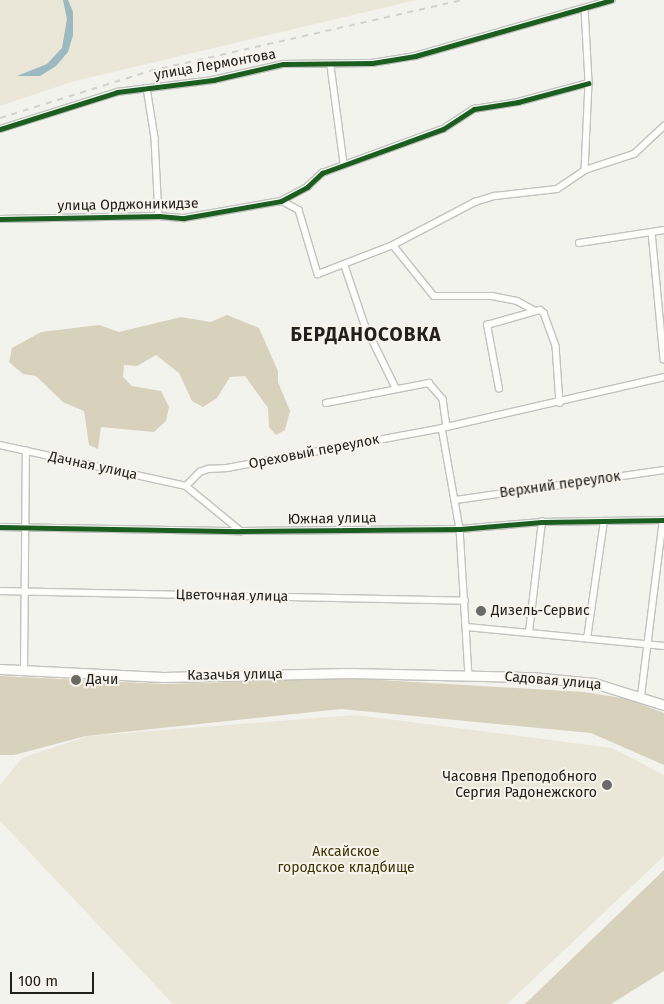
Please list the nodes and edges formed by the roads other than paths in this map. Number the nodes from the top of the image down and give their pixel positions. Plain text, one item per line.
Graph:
1 (611, 0) edge
2 (584, 8) junction
3 (331, 66) junction
4 (589, 83) junction
5 (147, 88) junction
6 (664, 126) edge
7 (0, 130) edge
8 (344, 163) junction
9 (585, 170) junction
10 (281, 201) junction
11 (159, 216) junction
12 (0, 219) edge
13 (664, 230) edge
14 (652, 232) junction
15 (579, 243) dead end
16 (393, 245) junction
17 (345, 266) junction
18 (534, 310) junction
19 (664, 359) edge
20 (664, 377) edge
21 (396, 388) junction
22 (499, 390) dead end
23 (326, 403) dead end
24 (560, 403) junction
25 (445, 428) junction
26 (0, 445) edge
27 (26, 451) junction
28 (664, 470) edge
29 (186, 486) junction
30 (456, 500) junction
31 (664, 520) edge
32 (604, 521) junction
33 (542, 522) junction
34 (0, 528) edge
35 (23, 528) junction
36 (460, 529) junction
37 (241, 531) junction
38 (0, 591) edge
39 (24, 592) junction
40 (465, 601) junction
41 (467, 627) junction
42 (529, 632) junction
43 (586, 639) junction
44 (647, 645) junction
45 (664, 646) edge
46 (0, 669) edge
47 (24, 670) junction
48 (469, 675) junction
49 (641, 696) junction
50 (664, 705) edge

1 - 2 street, улица Лермонтова
2 - 3 street, улица Лермонтова
2 - 4 street
3 - 5 street, улица Лермонтова
3 - 8 street
4 - 8 street, улица Орджоникидзе
4 - 9 street
5 - 7 street, улица Лермонтова
5 - 11 street
6 - 9 street
8 - 10 street, улица Орджоникидзе
9 - 16 street
10 - 11 street, улица Орджоникидзе
10 - 17 street
11 - 12 street, улица Орджоникидзе
13 - 14 street
14 - 15 street
14 - 19 street
16 - 17 street
16 - 18 street
17 - 21 street
18 - 22 street
18 - 24 street
20 - 24 street, Ореховый переулок
21 - 23 street
21 - 25 street
24 - 25 street, Ореховый переулок
25 - 29 street, Ореховый переулок
25 - 30 street
26 - 27 street, Дачная улица
27 - 29 street, Дачная улица
27 - 35 street
28 - 30 street, Верхний переулок
29 - 37 street
30 - 36 street
31 - 32 street, Южная улица
31 - 44 street
32 - 33 street, Южная улица
32 - 43 street
33 - 36 street, Южная улица
33 - 42 street
34 - 35 street, Южная улица
35 - 37 street, Южная улица
35 - 39 street
36 - 37 street, Южная улица
36 - 40 street
38 - 39 street, Цветочная улица
39 - 40 street, Цветочная улица
39 - 47 street
40 - 41 street
41 - 42 street
41 - 48 street
42 - 43 street
43 - 44 street
44 - 45 street
44 - 49 street
46 - 47 main road, Казачья улица
47 - 48 main road, Казачья улица
48 - 49 main road, Садовая улица
49 - 50 main road, Садовая улица

